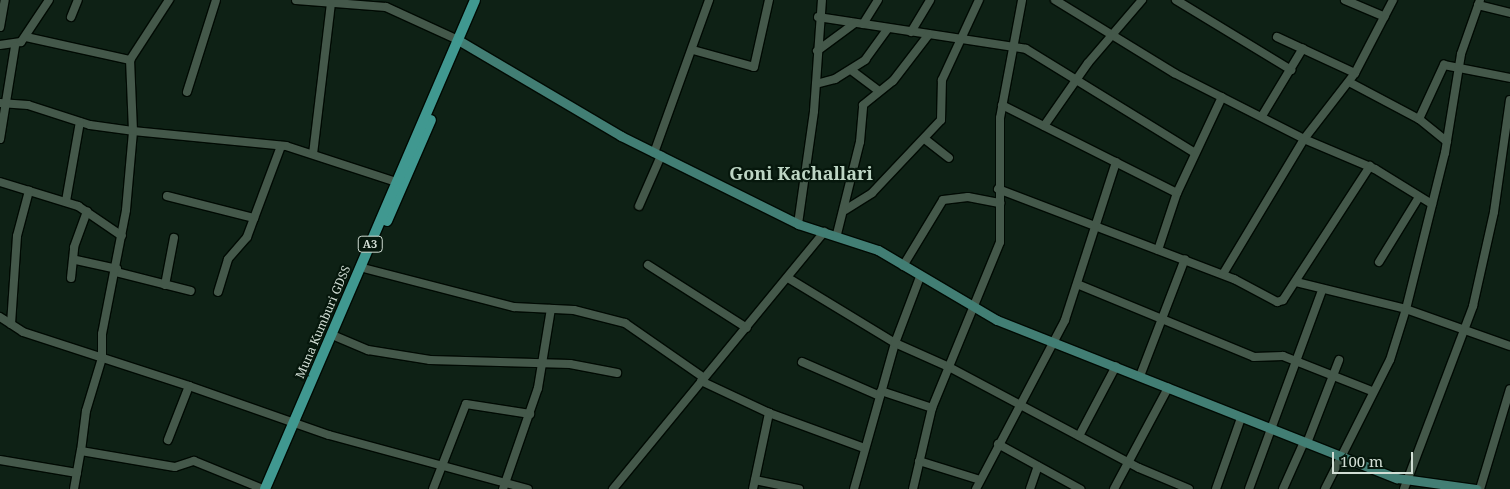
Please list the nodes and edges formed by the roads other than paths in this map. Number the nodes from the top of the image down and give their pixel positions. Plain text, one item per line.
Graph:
1 (5, 0) edge
2 (49, 0) edge
3 (78, 0) edge
4 (169, 0) edge
5 (216, 0) edge
6 (296, 0) edge
7 (475, 0) edge
8 (482, 0) edge
9 (709, 0) edge
10 (769, 0) edge
11 (822, 0) edge
12 (878, 0) edge
13 (930, 0) edge
14 (980, 0) edge
15 (1022, 0) edge
16 (1055, 0) edge
17 (1142, 0) edge
18 (1176, 0) edge
19 (1345, 0) edge
20 (1393, 0) edge
21 (331, 2) junction
22 (1479, 2) edge
23 (387, 4) edge
24 (1510, 13) edge
25 (71, 17) dead end
26 (818, 17) junction
27 (1385, 17) junction
28 (859, 23) junction
29 (0, 27) edge
30 (888, 28) junction
31 (911, 32) junction
32 (929, 34) junction
33 (1113, 35) junction
34 (26, 37) junction
35 (1277, 37) dead end
36 (964, 39) junction
37 (460, 42) junction
38 (0, 44) edge
39 (15, 46) junction
40 (1011, 48) junction
41 (1303, 48) junction
42 (693, 50) junction
43 (817, 51) junction
44 (130, 60) junction
45 (1460, 68) junction
46 (851, 70) junction
47 (1291, 70) junction
48 (1355, 73) junction
49 (1510, 78) edge
50 (1077, 80) junction
51 (1349, 82) junction
52 (816, 84) junction
53 (879, 91) junction
54 (187, 92) dead end
55 (1222, 97) junction
56 (1510, 100) edge
57 (3, 103) edge
58 (1002, 105) junction
59 (1262, 116) junction
60 (1419, 119) junction
61 (80, 122) junction
62 (1044, 126) junction
63 (133, 131) junction
64 (0, 139) edge
65 (926, 140) junction
66 (1304, 140) junction
67 (1447, 142) junction
68 (1506, 144) edge
69 (281, 146) junction
70 (1195, 153) junction
71 (312, 154) junction
72 (657, 154) junction
73 (949, 158) dead end
74 (1116, 162) junction
75 (1370, 166) junction
76 (396, 182) junction
77 (1, 185) edge
78 (998, 188) junction
79 (29, 191) junction
80 (1177, 193) junction
81 (167, 196) dead end
82 (1419, 197) junction
83 (66, 201) junction
84 (1000, 203) junction
85 (1432, 204) junction
86 (639, 206) dead end
87 (845, 210) junction
88 (88, 211) junction
89 (254, 218) junction
90 (798, 224) junction
91 (1095, 226) junction
92 (824, 232) junction
93 (837, 234) junction
94 (122, 236) junction
95 (174, 238) dead end
96 (1158, 250) junction
97 (1185, 259) junction
98 (76, 260) junction
99 (1379, 262) dead end
100 (648, 265) dead end
101 (903, 266) junction
102 (367, 269) junction
103 (116, 271) junction
104 (1222, 274) junction
105 (920, 277) junction
106 (71, 278) dead end
107 (788, 278) junction
108 (1296, 282) junction
109 (1077, 284) junction
110 (165, 285) junction
111 (191, 291) dead end
112 (1322, 291) junction
113 (218, 292) dead end
114 (973, 308) junction
115 (551, 309) junction
116 (1406, 310) junction
117 (0, 317) edge
118 (1164, 319) junction
119 (11, 324) junction
120 (747, 328) junction
121 (1466, 331) junction
122 (337, 337) junction
123 (1056, 342) junction
124 (895, 343) junction
125 (1510, 346) edge
126 (102, 358) junction
127 (1294, 360) junction
128 (1339, 360) dead end
129 (802, 362) dead end
130 (544, 363) junction
131 (1116, 366) junction
132 (949, 367) junction
133 (617, 372) dead end
134 (1334, 375) junction
135 (1140, 376) junction
136 (703, 380) junction
137 (189, 386) junction
138 (1168, 388) junction
139 (1510, 389) edge
140 (1372, 391) junction
141 (880, 393) junction
142 (1021, 406) junction
143 (932, 408) junction
144 (769, 413) junction
145 (530, 414) junction
146 (1241, 418) junction
147 (297, 423) junction
148 (1271, 428) junction
149 (1079, 436) junction
150 (168, 440) dead end
151 (1305, 442) junction
152 (998, 444) junction
153 (864, 448) junction
154 (80, 451) junction
155 (1341, 456) junction
156 (0, 460) edge
157 (919, 461) junction
158 (1129, 463) junction
159 (442, 466) junction
160 (1038, 466) junction
161 (77, 474) junction
162 (755, 480) junction
163 (980, 480) junction
164 (1405, 485) edge
165 (504, 486) edge
166 (74, 489) edge
167 (264, 489) edge
168 (273, 489) edge
169 (433, 489) edge
170 (528, 489) edge
171 (613, 489) edge
172 (753, 489) edge
173 (799, 489) edge
174 (854, 489) edge
175 (913, 489) edge
176 (976, 489) edge
177 (1030, 489) edge
178 (1080, 489) edge
179 (1114, 489) edge
180 (1190, 489) edge
181 (1216, 489) edge
182 (1249, 489) edge
183 (1283, 489) edge
184 (1326, 489) edge
185 (1476, 489) edge
186 (1480, 489) edge

1 - 29 street
2 - 34 street
3 - 25 street
4 - 44 street
5 - 54 street
6 - 21 street
7 - 37 highway, Muna Kumburi GDSS / A3
8 - 37 highway, Muna Kumburi GDSS / A3
9 - 42 street
10 - 42 street
11 - 26 street
12 - 28 street
13 - 31 street
14 - 36 street
15 - 40 street
16 - 33 street
17 - 33 street
18 - 47 street
19 - 27 street
20 - 27 street
21 - 23 street
21 - 71 street
22 - 24 street
22 - 45 street
23 - 37 street
26 - 28 street
26 - 43 street
27 - 48 street
28 - 30 street
28 - 43 street
30 - 31 street
30 - 46 street
31 - 32 street
32 - 36 street
32 - 53 street
33 - 50 street
33 - 55 street
34 - 39 street
34 - 44 street
35 - 41 street
36 - 40 street
36 - 65 street
37 - 72 main road
37 - 76 highway, Muna Kumburi GDSS / A3
37 - 102 highway, Muna Kumburi GDSS / A3
38 - 39 street
39 - 57 street
40 - 50 street
40 - 58 street
41 - 47 street
41 - 48 street
42 - 72 street
43 - 52 street
44 - 63 street
45 - 49 street
45 - 60 street
45 - 67 street
46 - 52 street
46 - 53 street
47 - 59 street
48 - 51 street
50 - 62 street
50 - 70 street
51 - 60 street
51 - 66 street
52 - 90 street
53 - 87 street
55 - 59 street
55 - 70 street
56 - 68 street
57 - 61 street
57 - 64 street
58 - 62 street
58 - 78 street
59 - 66 street
60 - 67 street
61 - 63 street
61 - 83 street
62 - 74 street
63 - 69 street
63 - 94 street
65 - 73 street
65 - 87 street
66 - 75 street
66 - 104 street
67 - 85 street
68 - 121 street
69 - 71 street
69 - 89 street
70 - 80 street
71 - 76 street
72 - 86 street
72 - 90 main road
74 - 80 street
74 - 91 street
75 - 82 street
75 - 108 street
76 - 147 highway, Muna Kumburi GDSS / A3
77 - 79 street
78 - 84 street
78 - 91 street
79 - 83 street
79 - 119 street
80 - 96 street
81 - 89 street
82 - 85 street
82 - 99 street
83 - 88 street
84 - 101 street
84 - 114 street
85 - 116 street
87 - 93 street
88 - 94 street
88 - 98 street
89 - 113 street
90 - 92 main road
91 - 96 street
91 - 109 street
92 - 93 main road
92 - 107 street
93 - 101 main road
94 - 103 street
95 - 110 street
96 - 97 street
97 - 104 street
97 - 118 street
98 - 103 street
98 - 106 street
100 - 120 street
101 - 105 main road
102 - 115 street
102 - 122 highway, Muna Kumburi GDSS / A3
103 - 110 street
103 - 126 street
104 - 108 street
105 - 114 main road
105 - 124 street
107 - 120 street
107 - 124 street
108 - 112 street
109 - 118 street
109 - 123 street
110 - 111 street
112 - 116 street
112 - 127 street
114 - 123 main road
114 - 132 street
115 - 130 street
115 - 136 street
116 - 121 street
116 - 140 street
117 - 119 street
118 - 127 street
118 - 135 street
119 - 126 street
120 - 136 street
121 - 125 street
121 - 164 street
122 - 130 street
122 - 147 highway, Muna Kumburi GDSS / A3
123 - 131 main road
123 - 142 street
124 - 132 street
124 - 141 street
126 - 137 street
126 - 154 street
127 - 134 street
127 - 148 street
128 - 134 street
129 - 141 street
130 - 133 street
130 - 145 street
131 - 135 main road
131 - 149 street
132 - 142 street
132 - 143 street
134 - 140 street
134 - 151 street
135 - 138 main road
136 - 144 street
136 - 171 street
137 - 147 street
137 - 150 street
138 - 146 main road
138 - 158 street
139 - 186 street
140 - 155 street
141 - 143 street
141 - 153 street
142 - 149 street
142 - 152 street
143 - 157 street
144 - 153 street
144 - 162 street
145 - 159 street
145 - 165 street
146 - 148 main road
146 - 181 street
147 - 159 street
147 - 167 highway, Muna Kumburi GDSS / A3
147 - 168 highway, Muna Kumburi GDSS / A3
148 - 151 main road
148 - 182 street
149 - 158 street
151 - 155 main road
151 - 183 street
152 - 160 street
152 - 163 street
153 - 174 street
154 - 161 street
154 - 167 street
155 - 164 main road
155 - 184 street
156 - 161 street
157 - 163 street
157 - 175 street
158 - 179 street
158 - 180 street
159 - 165 street
159 - 169 street
160 - 177 street
160 - 178 street
161 - 166 street
162 - 172 street
162 - 173 street
163 - 176 street
164 - 185 main road
165 - 170 street

